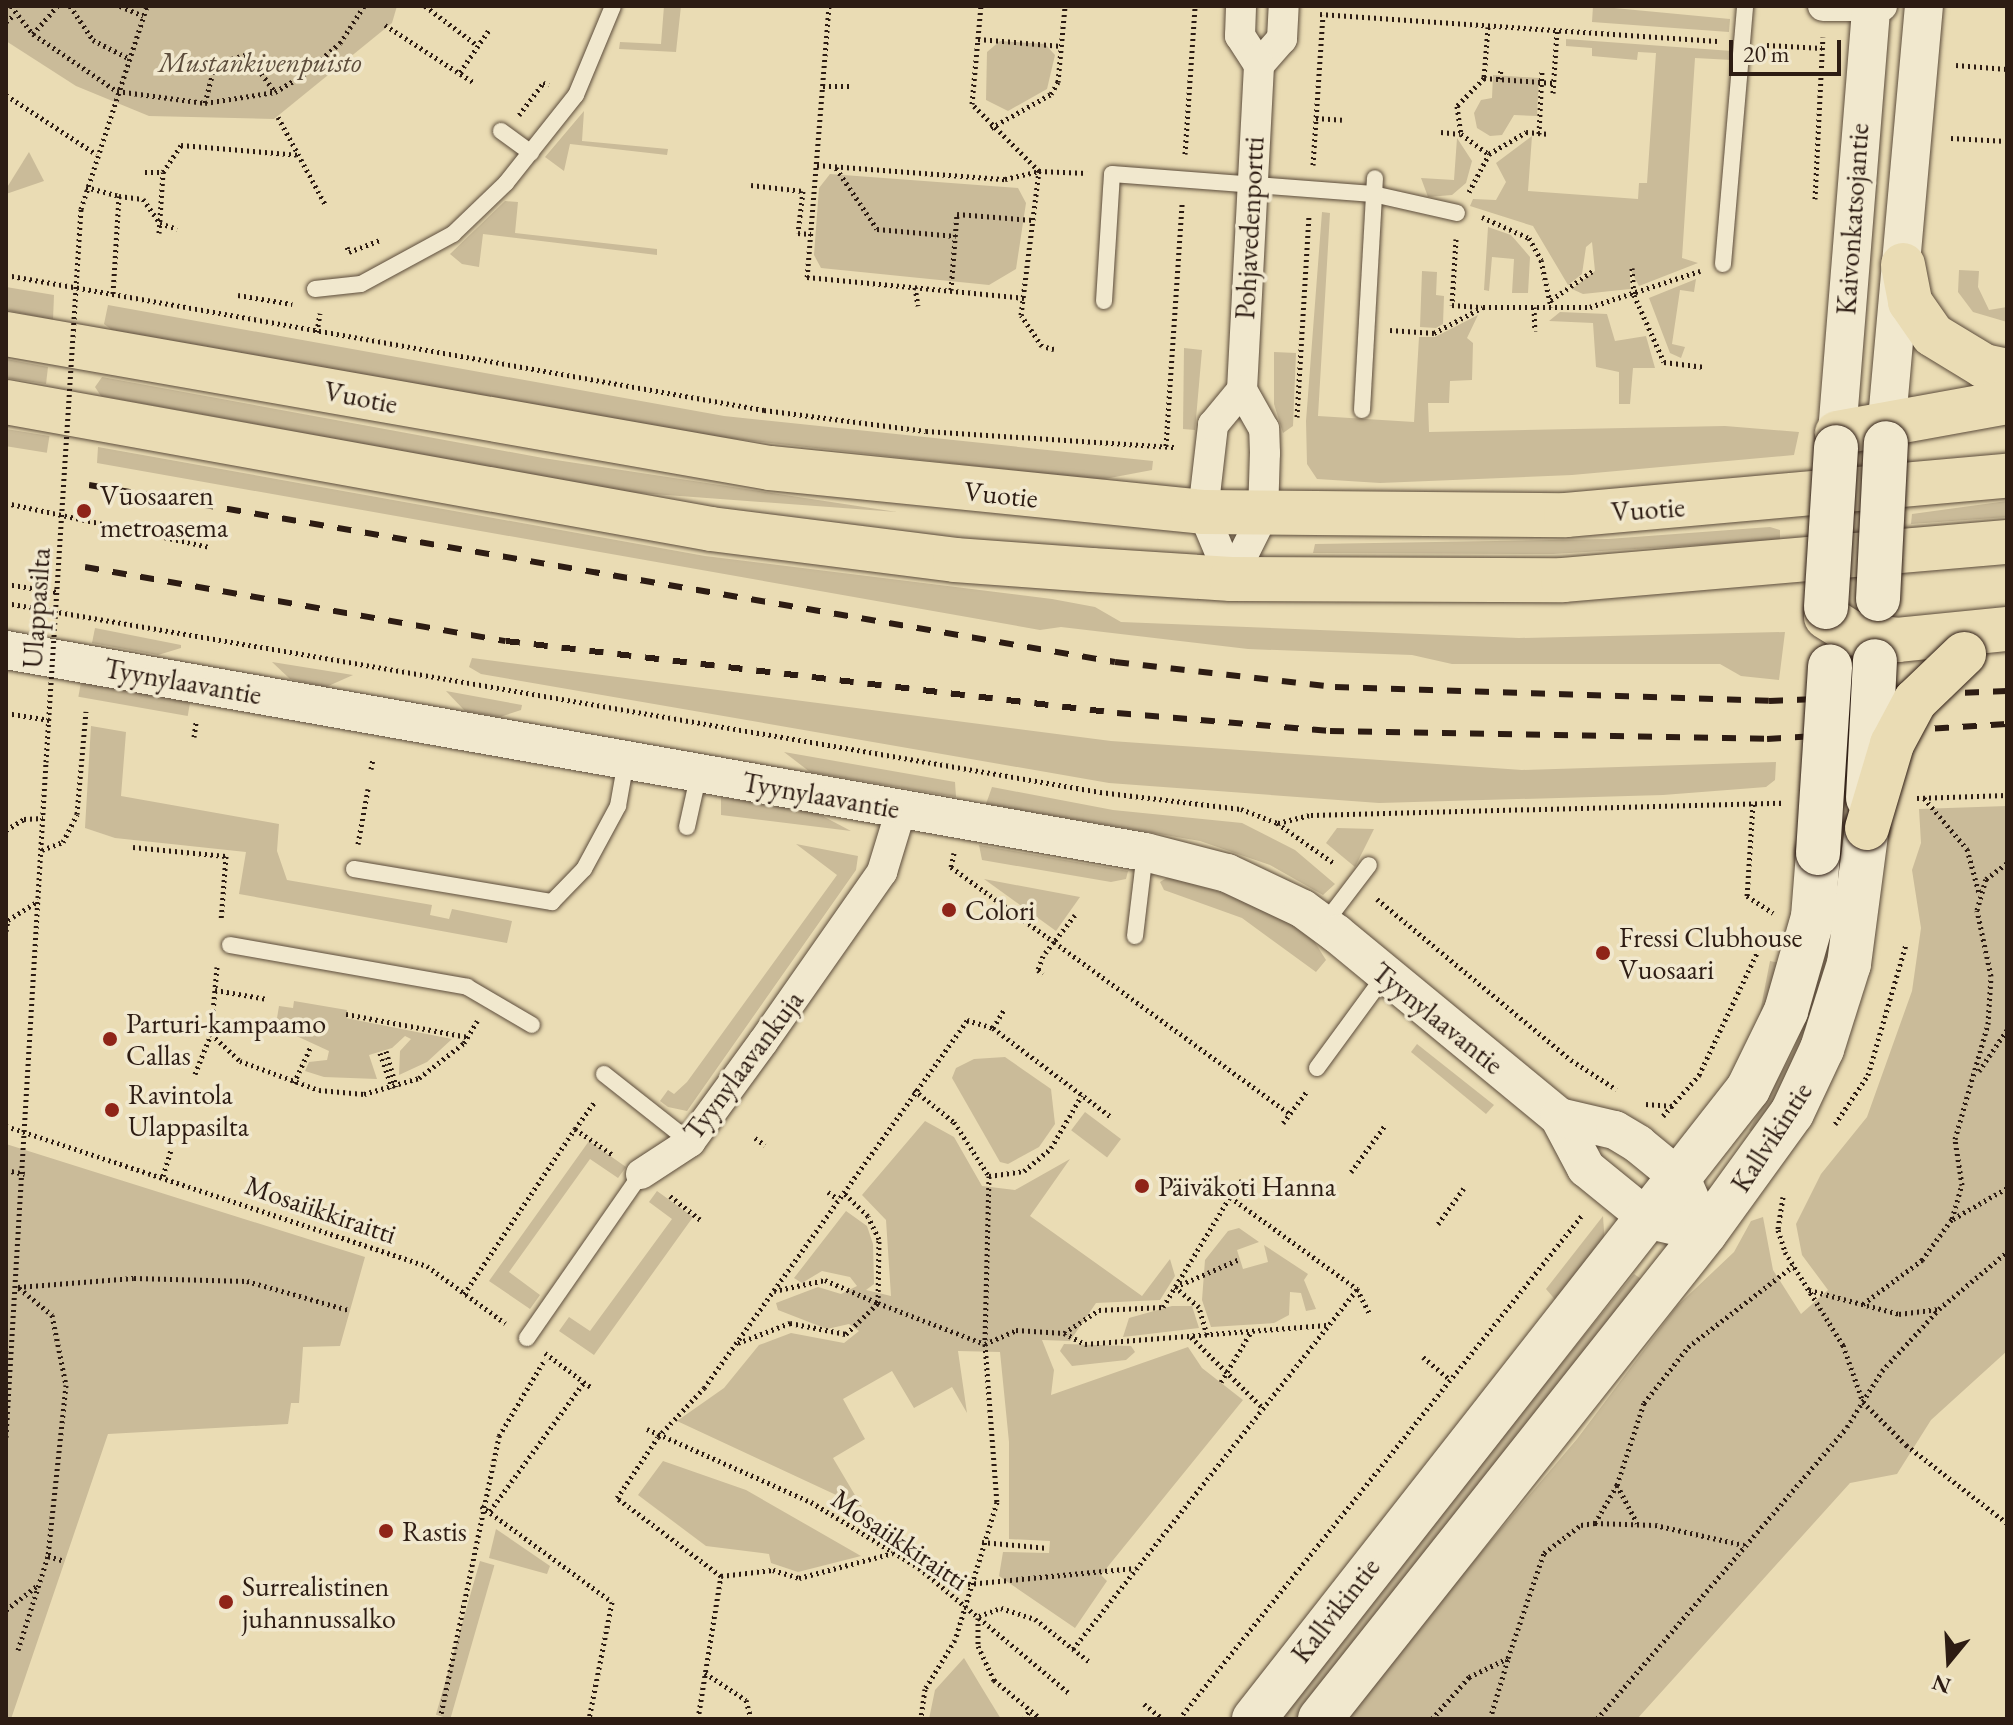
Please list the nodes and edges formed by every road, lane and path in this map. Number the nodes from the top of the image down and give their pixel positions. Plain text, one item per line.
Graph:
1 (11, 6) edge
2 (57, 6) edge
3 (70, 6) edge
4 (120, 6) edge
5 (147, 6) edge
6 (364, 6) edge
7 (425, 6) edge
8 (613, 6) edge
9 (829, 6) edge
10 (981, 6) edge
11 (1065, 6) edge
12 (1195, 6) edge
13 (1241, 6) edge
14 (1284, 6) edge
15 (1745, 6) edge
16 (1823, 6) edge
17 (1924, 6) edge
18 (1874, 7) edge
19 (15, 14) junction
20 (143, 16) junction
21 (6, 22) edge
22 (385, 25) dead end
23 (1488, 27) junction
24 (489, 30) dead end
25 (1557, 31) junction
26 (33, 34) junction
27 (978, 39) junction
28 (1743, 43) junction
29 (477, 45) junction
30 (1062, 46) junction
31 (1822, 48) dead end
32 (1955, 50) dead end
33 (128, 58) junction
34 (1259, 65) junction
35 (1955, 65) junction
36 (1501, 68) dead end
37 (2007, 69) edge
38 (1542, 71) dead end
39 (460, 72) junction
40 (1484, 78) junction
41 (1500, 79) junction
42 (1954, 79) dead end
43 (473, 82) dead end
44 (1541, 82) junction
45 (543, 83) dead end
46 (1553, 83) junction
47 (823, 86) junction
48 (852, 86) dead end
49 (117, 91) junction
50 (275, 92) junction
51 (1553, 93) dead end
52 (6, 95) edge
53 (205, 103) junction
54 (518, 116) dead end
55 (278, 117) dead end
56 (1316, 118) junction
57 (1342, 120) dead end
58 (1952, 123) dead end
59 (991, 128) junction
60 (501, 131) dead end
61 (1441, 132) dead end
62 (1461, 134) junction
63 (1539, 134) junction
64 (1547, 134) dead end
65 (1951, 138) junction
66 (2007, 141) edge
67 (531, 153) junction
68 (1950, 153) dead end
69 (96, 154) junction
70 (1489, 154) junction
71 (299, 155) junction
72 (817, 165) junction
73 (836, 167) junction
74 (1039, 171) junction
75 (145, 172) dead end
76 (163, 172) junction
77 (1112, 174) junction
78 (1183, 180) junction
79 (1252, 184) junction
80 (751, 185) dead end
81 (1374, 186) junction
82 (86, 187) junction
83 (1311, 188) junction
84 (119, 196) junction
85 (325, 204) dead end
86 (1457, 213) junction
87 (1033, 220) junction
88 (160, 223) junction
89 (177, 229) dead end
90 (159, 233) dead end
91 (811, 234) junction
92 (956, 236) junction
93 (385, 238) dead end
94 (347, 247) dead end
95 (1723, 264) joint
96 (1903, 265) junction
97 (1632, 268) dead end
98 (1594, 270) dead end
99 (6, 275) edge
100 (915, 287) junction
101 (315, 289) joint
102 (951, 290) junction
103 (113, 294) junction
104 (238, 295) dead end
105 (1634, 295) junction
106 (1024, 298) junction
107 (1104, 301) dead end
108 (1551, 303) junction
109 (918, 306) dead end
110 (1483, 307) junction
111 (1534, 307) junction
112 (1535, 331) dead end
113 (1420, 332) dead end
114 (6, 334) edge
115 (1054, 349) dead end
116 (1703, 367) dead end
117 (2007, 371) edge
118 (1242, 390) junction
119 (6, 402) edge
120 (2007, 402) edge
121 (1362, 410) dead end
122 (1886, 432) junction
123 (1296, 435) dead end
124 (1837, 440) junction
125 (2007, 476) edge
126 (6, 503) edge
127 (1203, 512) junction
128 (62, 513) junction
129 (1263, 515) junction
130 (2007, 542) edge
131 (210, 547) dead end
132 (1231, 579) junction
133 (6, 584) edge
134 (57, 592) junction
135 (6, 603) edge
136 (1826, 612) junction
137 (2007, 629) edge
138 (1876, 633) junction
139 (2007, 635) edge
140 (6, 650) edge
141 (86, 711) dead end
142 (6, 713) edge
143 (49, 720) junction
144 (373, 759) dead end
145 (626, 761) junction
146 (371, 769) dead end
147 (699, 773) junction
148 (368, 789) dead end
149 (2007, 795) edge
150 (1923, 797) junction
151 (1908, 798) dead end
152 (1799, 802) dead end
153 (1753, 804) junction
154 (901, 810) junction
155 (43, 818) junction
156 (1277, 823) junction
157 (687, 827) dead end
158 (1867, 828) junction
159 (6, 830) edge
160 (360, 831) dead end
161 (133, 847) dead end
162 (42, 850) junction
163 (1145, 852) junction
164 (2007, 863) edge
165 (1369, 865) dead end
166 (951, 867) dead end
167 (354, 869) dead end
168 (1355, 882) junction
169 (1980, 894) junction
170 (39, 901) junction
171 (1777, 901) dead end
172 (1774, 914) junction
173 (1075, 915) dead end
174 (1324, 924) junction
175 (1769, 925) dead end
176 (220, 930) dead end
177 (6, 931) edge
178 (1135, 936) dead end
179 (1054, 942) junction
180 (1906, 944) dead end
181 (230, 945) dead end
182 (1760, 948) dead end
183 (218, 959) dead end
184 (1043, 974) dead end
185 (1385, 975) junction
186 (215, 990) junction
187 (267, 999) dead end
188 (490, 999) junction
189 (1004, 1010) dead end
190 (346, 1014) dead end
191 (532, 1025) dead end
192 (993, 1028) junction
193 (2007, 1030) edge
194 (211, 1034) junction
195 (468, 1037) junction
196 (311, 1046) dead end
197 (383, 1052) dead end
198 (1317, 1068) joint
199 (195, 1074) dead end
200 (1868, 1075) dead end
201 (1977, 1075) junction
202 (607, 1077) joint
203 (294, 1083) junction
204 (394, 1088) junction
205 (914, 1090) junction
206 (1620, 1091) dead end
207 (1082, 1095) junction
208 (1632, 1099) dead end
209 (1673, 1106) junction
210 (1290, 1114) junction
211 (1111, 1117) dead end
212 (1559, 1117) junction
213 (1658, 1121) dead end
214 (1283, 1123) dead end
215 (1386, 1124) dead end
216 (6, 1126) edge
217 (575, 1129) junction
218 (27, 1133) junction
219 (755, 1138) dead end
220 (690, 1142) junction
221 (765, 1145) dead end
222 (171, 1150) dead end
223 (6, 1170) edge
224 (1351, 1172) dead end
225 (25, 1174) junction
226 (641, 1174) junction
227 (163, 1176) junction
228 (989, 1176) junction
229 (1242, 1180) dead end
230 (1682, 1180) junction
231 (1787, 1185) dead end
232 (1464, 1188) dead end
233 (2007, 1188) edge
234 (828, 1192) dead end
235 (843, 1192) junction
236 (1230, 1197) junction
237 (838, 1199) junction
238 (1584, 1212) dead end
239 (1952, 1219) junction
240 (701, 1220) dead end
241 (1650, 1220) junction
242 (1438, 1224) dead end
243 (1705, 1233) junction
244 (2007, 1252) edge
245 (1240, 1259) dead end
246 (1793, 1265) junction
247 (18, 1287) junction
248 (1175, 1287) junction
249 (1357, 1289) junction
250 (1808, 1289) junction
251 (772, 1291) junction
252 (464, 1294) junction
253 (878, 1303) junction
254 (1863, 1304) junction
255 (1939, 1309) junction
256 (349, 1310) dead end
257 (1370, 1314) dead end
258 (1329, 1325) junction
259 (1251, 1332) junction
260 (1064, 1333) junction
261 (1207, 1335) junction
262 (1190, 1336) junction
263 (527, 1338) junction
264 (735, 1344) junction
265 (985, 1344) junction
266 (548, 1355) junction
267 (1423, 1357) dead end
268 (1227, 1374) junction
269 (1449, 1379) junction
270 (584, 1382) junction
271 (1221, 1382) dead end
272 (592, 1388) dead end
273 (1863, 1402) junction
274 (1263, 1408) junction
275 (647, 1429) dead end
276 (6, 1437) edge
277 (658, 1437) junction
278 (1617, 1485) junction
279 (481, 1506) junction
280 (490, 1511) junction
281 (1595, 1523) junction
282 (2007, 1523) edge
283 (1637, 1524) junction
284 (982, 1542) junction
285 (1744, 1545) junction
286 (1048, 1548) dead end
287 (894, 1553) junction
288 (48, 1556) junction
289 (64, 1561) dead end
290 (1136, 1568) junction
291 (721, 1576) junction
292 (968, 1584) junction
293 (38, 1585) junction
294 (964, 1606) junction
295 (6, 1610) edge
296 (978, 1617) junction
297 (1073, 1649) junction
298 (18, 1650) dead end
299 (1508, 1658) junction
300 (1091, 1663) dead end
301 (705, 1673) junction
302 (1069, 1693) dead end
303 (1144, 1704) dead end
304 (1030, 1710) junction
305 (440, 1719) edge
306 (589, 1719) edge
307 (698, 1719) edge
308 (751, 1719) edge
309 (921, 1719) edge
310 (1024, 1719) edge
311 (1041, 1719) edge
312 (1163, 1719) edge
313 (1179, 1719) edge
314 (1254, 1719) edge
315 (1320, 1719) edge
316 (1432, 1719) edge
317 (1490, 1719) edge
318 (1597, 1719) edge

1 - 19 path
2 - 26 path
3 - 33 path
4 - 20 path
5 - 20 path, Ulappasilta
6 - 50 path
7 - 29 path
8 - 67 lane
9 - 47 path
10 - 27 path
11 - 30 path
12 - 78 path
13 - 34 street
14 - 34 street
15 - 28 lane
16 - 18 street
17 - 96 street, Kaivonkatsojantie
18 - 124 street, Kaivonkatsojantie
19 - 21 path
19 - 26 path
20 - 33 path, Ulappasilta
22 - 39 path
23 - 25 path
23 - 40 path
23 - 56 path
24 - 29 path
25 - 28 path
25 - 46 path
26 - 49 path
27 - 30 path
27 - 59 path
28 - 31 path
28 - 95 lane
29 - 39 path
30 - 59 path
32 - 35 path
33 - 49 path, Ulappasilta
34 - 79 street, Pohjavedenportti
35 - 37 path
35 - 42 path
36 - 41 path
38 - 44 path
39 - 43 path
40 - 41 path
40 - 62 path
41 - 44 path
44 - 46 path
44 - 63 path
45 - 54 path
46 - 51 path
47 - 48 path
47 - 72 path
49 - 53 path
49 - 69 path, Ulappasilta
50 - 53 path
50 - 53 path
52 - 69 path
55 - 71 path
56 - 57 path
56 - 83 path
58 - 65 path
59 - 74 path
60 - 67 lane
61 - 62 path
62 - 70 path
63 - 64 path
63 - 70 path
65 - 66 path
65 - 68 path
67 - 101 lane
69 - 82 path, Ulappasilta
70 - 86 path
71 - 76 path
71 - 85 path
72 - 73 path
72 - 91 path
73 - 74 path
73 - 92 path
74 - 77 path
74 - 87 path
75 - 76 path
76 - 88 path
77 - 78 lane
77 - 107 lane
78 - 79 lane
78 - 103 path
79 - 83 lane
79 - 118 street, Pohjavedenportti
80 - 91 path
81 - 83 lane
81 - 86 lane
81 - 121 lane
82 - 84 path
82 - 128 path, Ulappasilta, bridge
83 - 123 path
84 - 88 path
84 - 103 path
86 - 108 path
86 - 110 path
87 - 92 path
87 - 106 path
88 - 89 path
88 - 90 path
91 - 100 path
92 - 102 path
93 - 94 path
95 - 105 path
96 - 117 main road
96 - 122 street, Kaivonkatsojantie
97 - 105 path
98 - 108 path
99 - 103 path
100 - 102 path
100 - 109 path
101 - 104 path
102 - 106 path
105 - 108 path
105 - 116 path
106 - 115 path
108 - 111 path
110 - 111 path
110 - 113 path
111 - 112 path
114 - 127 main road, Vuotie
118 - 127 street
118 - 129 street
119 - 132 main road
120 - 122 main road
122 - 124 main road
122 - 138 main road, Kallvikintie, bridge
124 - 136 main road, Kallvikintie, bridge
125 - 129 main road, Vuotie
126 - 128 path
127 - 129 main road, Vuotie
127 - 132 street
128 - 131 path
128 - 134 path, Ulappasilta, bridge
129 - 132 street
130 - 132 main road
133 - 134 path
134 - 143 path, Ulappasilta, bridge
135 - 156 path
136 - 138 main road
136 - 230 main road, Kallvikintie, bridge
137 - 138 main road
138 - 158 main road, Kallvikintie, bridge
139 - 158 main road, bridge
140 - 145 street, Tyynylaavantie
141 - 162 path
142 - 143 path
143 - 155 path, Ulappasilta, bridge
144 - 146 path
145 - 147 street, Tyynylaavantie
145 - 167 lane
147 - 154 street, Tyynylaavantie
147 - 157 lane
148 - 160 path
149 - 150 path
150 - 151 path
150 - 169 path
152 - 153 path
153 - 156 path
153 - 172 path
154 - 163 street, Tyynylaavantie
154 - 220 street, Tyynylaavankuja
155 - 159 path
155 - 162 path, Ulappasilta
156 - 168 path
158 - 243 main road, Kallvikintie
161 - 176 path
162 - 170 path, Ulappasilta
163 - 174 street, Tyynylaavantie
163 - 178 lane
164 - 169 path
165 - 168 lane
166 - 179 path
168 - 174 lane
168 - 206 path
169 - 201 path
170 - 177 path
170 - 218 path, Ulappasilta
171 - 172 path
172 - 175 path
173 - 179 path
174 - 185 street, Tyynylaavantie
179 - 184 path
179 - 210 path
180 - 200 path
181 - 188 lane
182 - 209 path
183 - 186 path
185 - 198 lane
185 - 212 street, Tyynylaavantie
186 - 187 path
186 - 194 path
188 - 191 lane
188 - 195 path
189 - 192 path
190 - 195 path
192 - 205 path
192 - 207 path
193 - 201 path
194 - 199 path
194 - 203 path
195 - 204 path
196 - 203 path
197 - 204 path
198 - 210 path
201 - 239 path
202 - 217 path
202 - 220 lane
203 - 204 path
205 - 228 path
205 - 235 path
207 - 211 path
207 - 228 path
208 - 209 path
209 - 213 path
210 - 214 path
212 - 230 street, Tyynylaavantie
212 - 241 street, Tyynylaavantie
215 - 224 path
216 - 218 path, Mosaiikkiraitti
217 - 226 path
217 - 252 path
218 - 225 path, Ulappasilta
218 - 227 path, Mosaiikkiraitti
219 - 221 path
220 - 226 street, Tyynylaavankuja
222 - 227 path
223 - 225 path
225 - 247 path, Ulappasilta
226 - 240 path
226 - 263 lane, Tyynylaavankuja
227 - 252 path, Mosaiikkiraitti
228 - 265 path
229 - 236 path
230 - 241 main road, Kallvikintie
230 - 243 street, Tyynylaavantie
231 - 246 path
232 - 242 path
233 - 239 path
234 - 237 path
235 - 237 path
235 - 253 path
236 - 248 path
236 - 249 path
237 - 251 path
238 - 269 path
239 - 254 path
241 - 243 street, Tyynylaavantie
241 - 314 main road, Kallvikintie
243 - 315 main road, Kallvikintie
244 - 255 path
245 - 248 path
246 - 250 path
246 - 278 path
247 - 256 path
247 - 276 path, Ulappasilta
247 - 288 path
248 - 260 path
248 - 261 path
249 - 257 path
249 - 258 path
250 - 254 path
250 - 273 path
251 - 253 path
251 - 264 path
252 - 263 path, Mosaiikkiraitti
253 - 264 path
253 - 265 path
254 - 255 path
255 - 273 path
258 - 259 path
258 - 274 path
259 - 261 path
259 - 268 path
260 - 262 path
260 - 265 path
261 - 262 path
262 - 268 path
263 - 266 path, Mosaiikkiraitti
264 - 277 path
265 - 284 path
266 - 270 path, Mosaiikkiraitti
266 - 279 path
267 - 269 path
268 - 271 path
268 - 274 path
269 - 313 path
270 - 272 path, Mosaiikkiraitti
270 - 280 path
273 - 282 path
273 - 285 path
274 - 290 path
275 - 277 path, Mosaiikkiraitti
277 - 287 path, Mosaiikkiraitti
277 - 291 path
278 - 281 path
278 - 283 path
279 - 280 path
279 - 305 path
280 - 306 path
281 - 283 path
281 - 299 path
283 - 285 path
284 - 286 path
284 - 292 path
285 - 318 path
287 - 291 path
287 - 294 path, Mosaiikkiraitti
288 - 289 path
288 - 293 path
290 - 292 path
290 - 297 path
291 - 301 path
292 - 294 path
293 - 295 path
293 - 298 path
294 - 296 path, Mosaiikkiraitti
294 - 309 path
296 - 297 path
296 - 302 path, Mosaiikkiraitti
296 - 304 path
297 - 300 path
299 - 316 path
299 - 317 path
301 - 307 path
301 - 308 path
303 - 312 path
304 - 310 path
304 - 311 path

